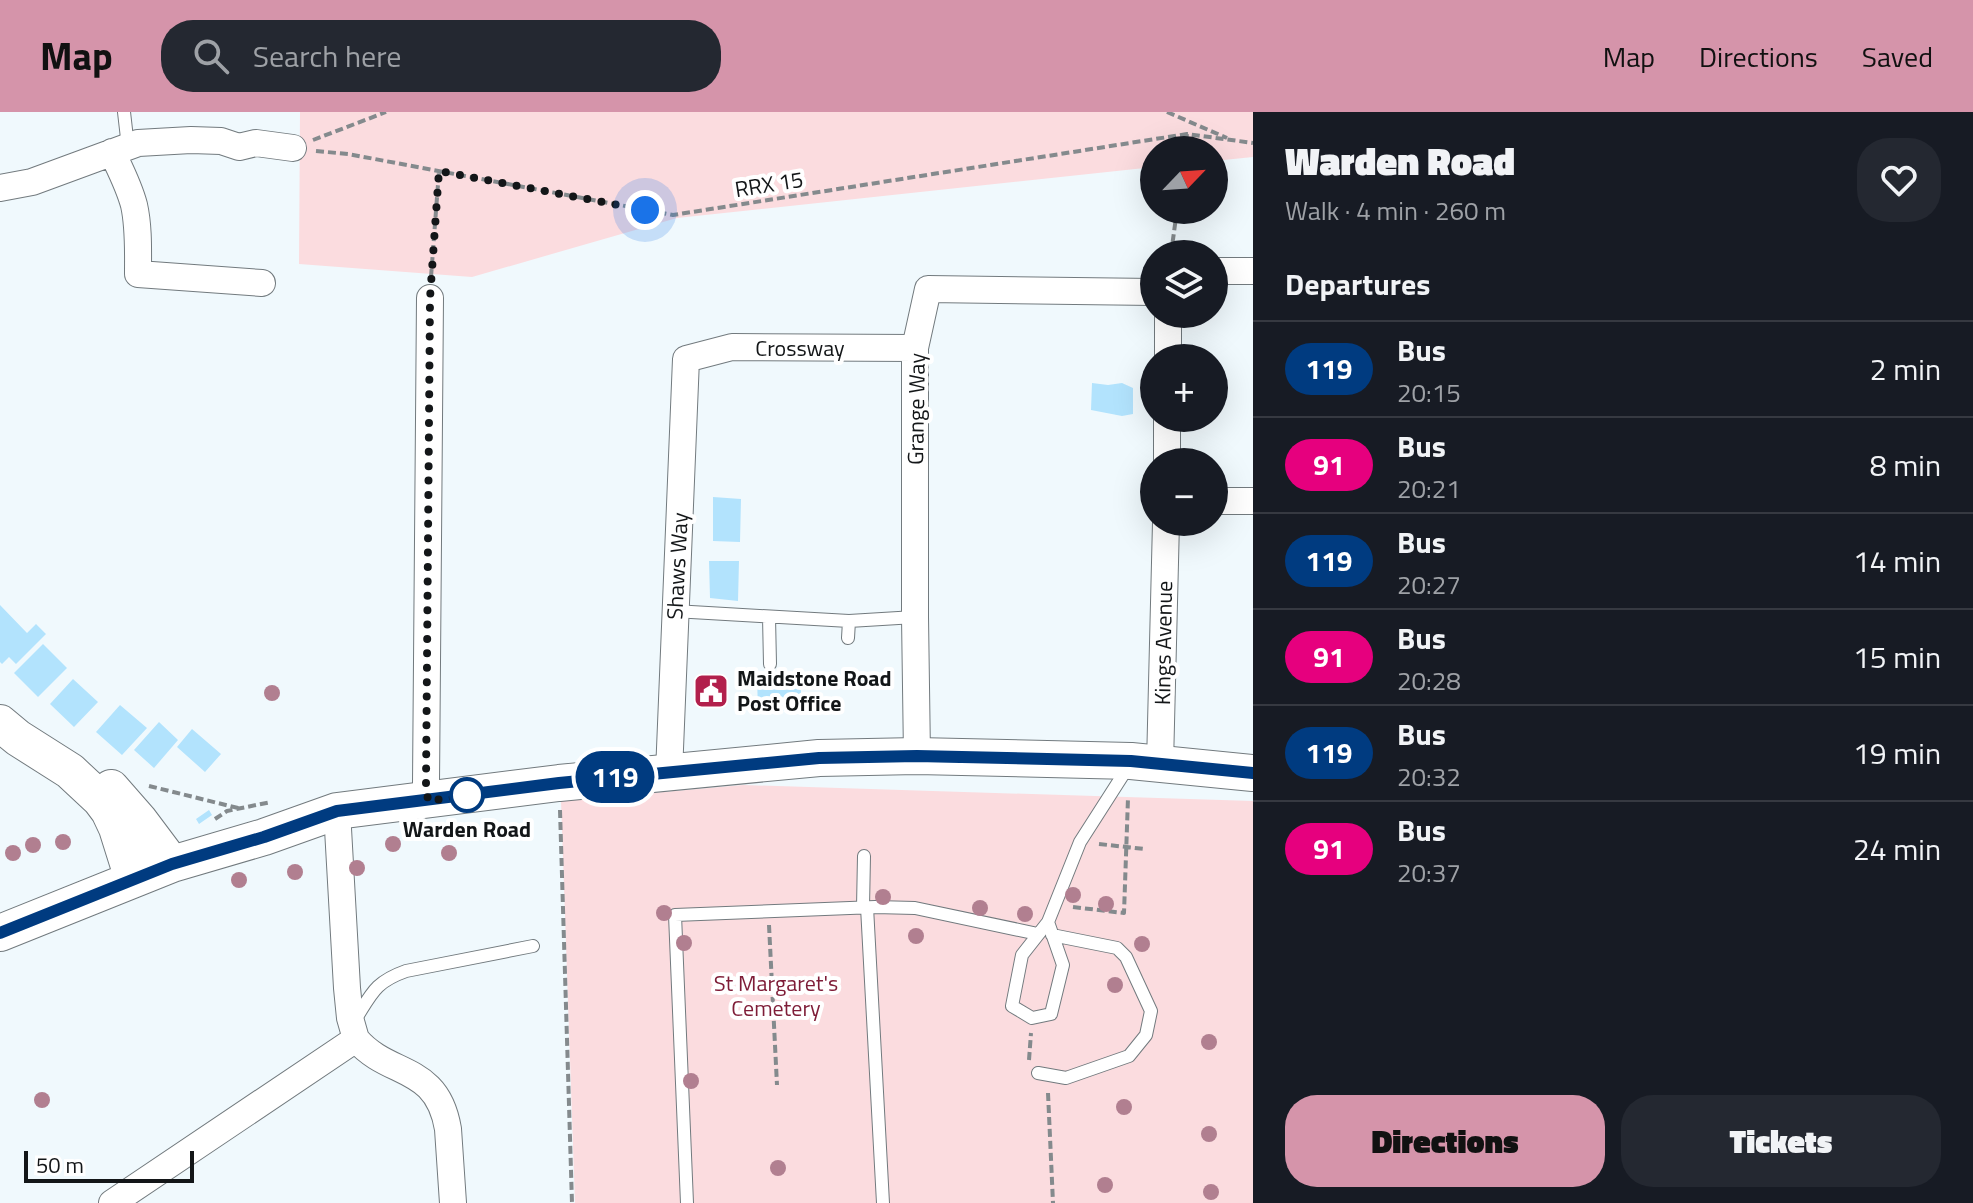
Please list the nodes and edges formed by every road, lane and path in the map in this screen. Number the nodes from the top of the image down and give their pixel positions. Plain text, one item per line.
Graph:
1 (124, 112) edge
2 (386, 112) edge
3 (1167, 112) edge
4 (1187, 134) joint
5 (1231, 140) junction
6 (1253, 143) edge
7 (293, 148) junction
8 (120, 149) junction
9 (439, 171) junction
10 (0, 188) edge
11 (1228, 271) edge
12 (1253, 271) edge
13 (262, 283) dead end
14 (1140, 292) edge
15 (430, 298) joint
16 (915, 348) junction
17 (686, 359) joint
18 (1228, 501) edge
19 (1253, 501) edge
20 (1164, 536) edge
21 (674, 611) junction
22 (769, 617) junction
23 (915, 617) junction
24 (849, 621) junction
25 (848, 638) dead end
26 (770, 664) dead end
27 (0, 723) edge
28 (917, 756) junction
29 (1136, 769) junction
30 (70, 771) junction
31 (669, 773) junction
32 (1253, 773) edge
33 (138, 782) dead end
34 (559, 783) junction
35 (277, 801) dead end
36 (428, 801) junction
37 (240, 808) junction
38 (337, 811) junction
39 (207, 825) dead end
40 (1080, 842) junction
41 (1126, 848) junction
42 (1145, 849) dead end
43 (864, 856) dead end
44 (172, 864) junction
45 (133, 879) junction
46 (1054, 905) junction
47 (865, 907) junction
48 (768, 911) junction
49 (1048, 922) junction
50 (0, 933) edge
51 (1038, 934) junction
52 (1052, 935) junction
53 (533, 946) dead end
54 (1032, 1018) junction
55 (356, 1039) junction
56 (1042, 1074) junction
57 (777, 1085) dead end
58 (112, 1203) edge
59 (453, 1203) edge
60 (572, 1203) edge
61 (687, 1203) edge
62 (883, 1203) edge
63 (1053, 1203) edge

1 - 8 lane
2 - 7 path
3 - 5 path
4 - 5 path, RRX 15
4 - 9 path, RRX 15
5 - 6 path, RRX 15
7 - 8 street
7 - 9 path, RRX 15
8 - 10 street
8 - 13 street
9 - 15 path
11 - 12 street
14 - 16 street, Grange Way
15 - 36 street
16 - 17 street, Crossway
16 - 23 street, Grange Way
17 - 21 street, Shaws Way
18 - 19 street
20 - 29 street, Kings Avenue
21 - 22 lane
21 - 31 street, Shaws Way
22 - 24 lane
22 - 26 lane
23 - 24 lane
23 - 28 street, Grange Way
24 - 25 lane
27 - 30 main road
28 - 29 main road
28 - 31 main road
29 - 32 main road
29 - 40 lane
29 - 41 path
30 - 44 main road
30 - 45 main road
31 - 34 main road
33 - 37 path
34 - 36 main road
34 - 60 path
35 - 37 path
36 - 38 main road
37 - 39 path
38 - 44 main road
38 - 55 street
40 - 41 path
40 - 46 lane
41 - 42 path
41 - 46 path
43 - 47 lane
44 - 45 main road
45 - 50 main road
46 - 49 lane
47 - 48 lane
47 - 51 lane
47 - 62 lane
48 - 57 path
48 - 61 lane
49 - 51 lane
49 - 52 lane
51 - 54 lane
52 - 54 lane
52 - 56 lane
53 - 55 lane
54 - 56 path
55 - 58 street
55 - 59 street
56 - 63 path

